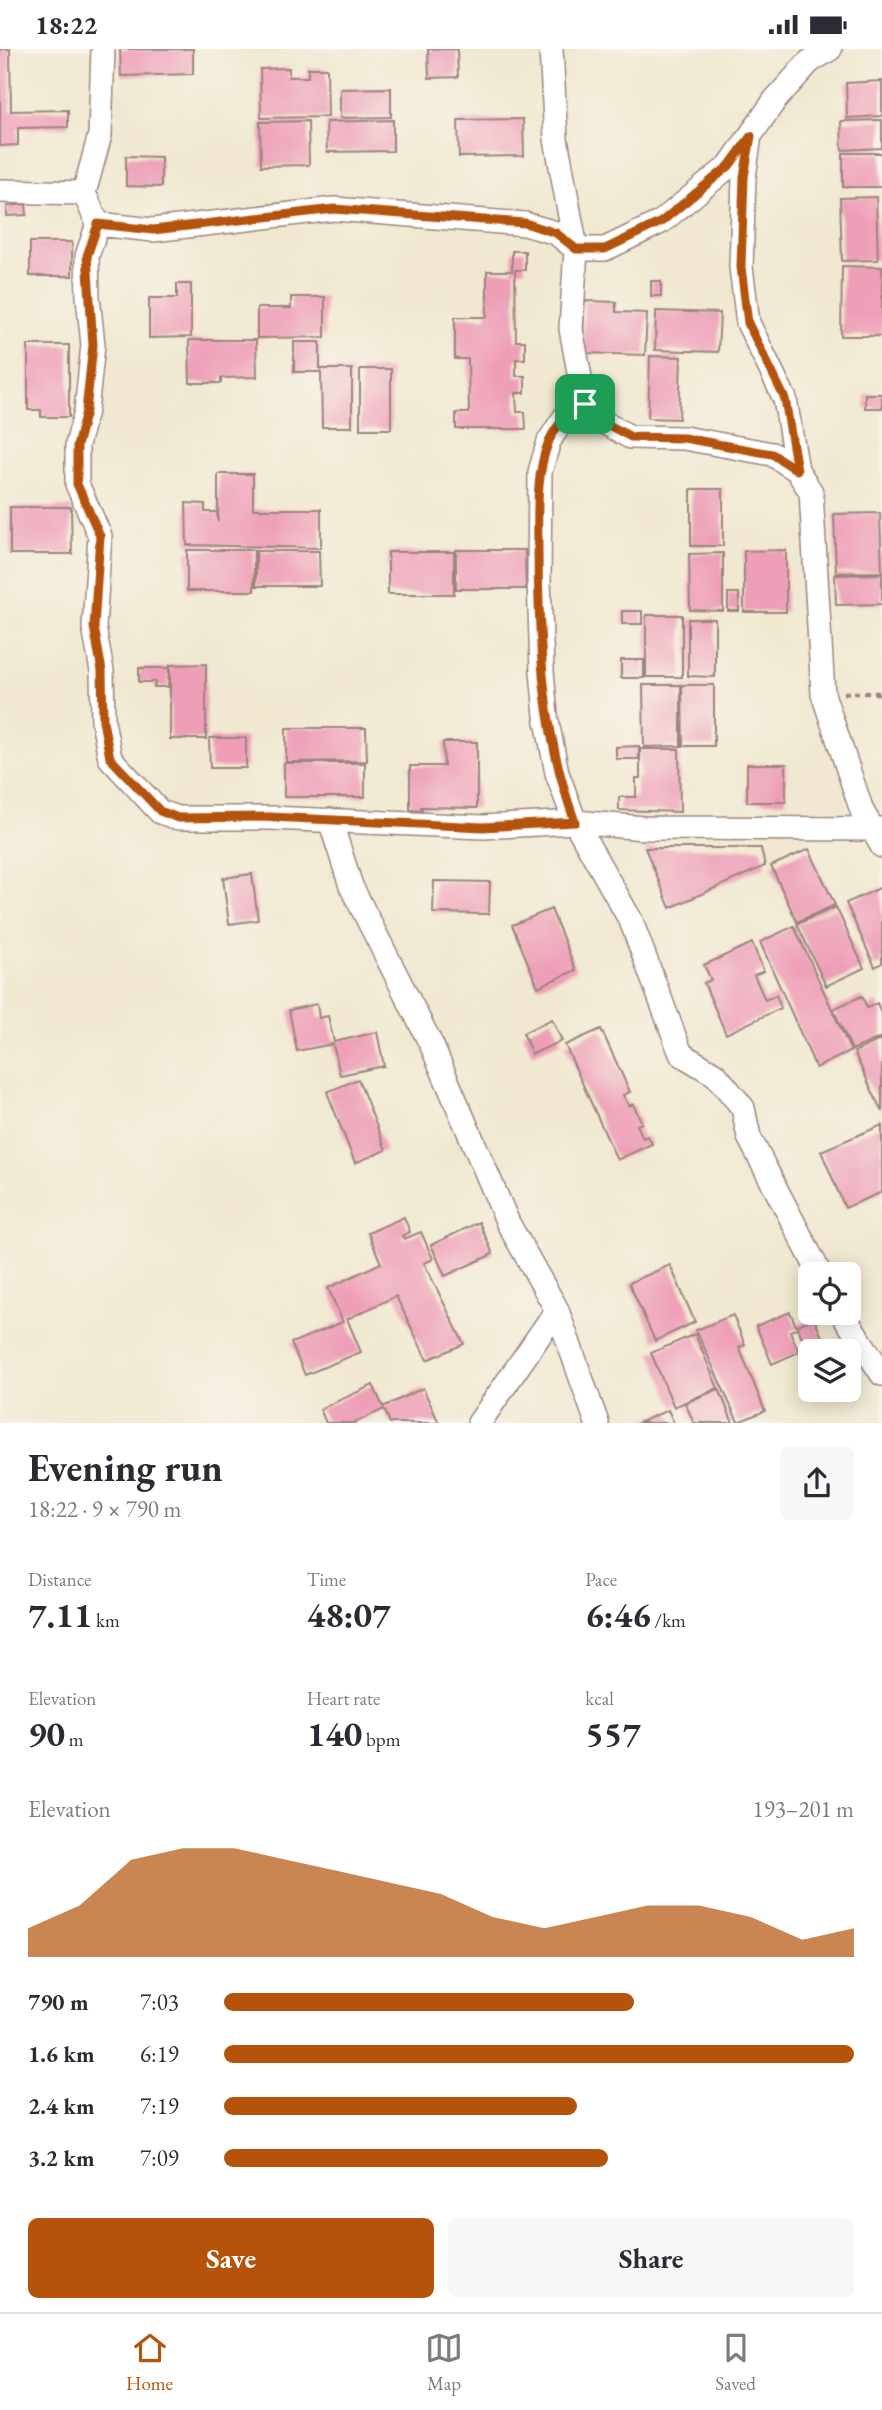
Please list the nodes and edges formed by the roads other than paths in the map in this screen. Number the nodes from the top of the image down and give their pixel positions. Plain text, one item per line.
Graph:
1 (103, 49) edge
2 (551, 49) edge
3 (823, 51) edge
4 (751, 136) junction
5 (0, 191) edge
6 (84, 193) junction
7 (98, 224) junction
8 (576, 249) junction
9 (585, 404) junction
10 (797, 470) junction
11 (330, 820) junction
12 (575, 822) junction
13 (879, 834) edge
14 (814, 1262) edge
15 (557, 1310) junction
16 (850, 1325) edge
17 (882, 1374) edge
18 (480, 1423) edge
19 (597, 1423) edge

1 - 6 street
2 - 8 street
3 - 4 street
4 - 8 street
4 - 10 street
5 - 6 street
6 - 7 street
7 - 8 street
7 - 11 street
8 - 9 street
9 - 10 street
9 - 12 street
10 - 13 street
11 - 12 street
11 - 15 street
12 - 13 street
12 - 14 street
15 - 18 street
15 - 19 street
16 - 17 street

